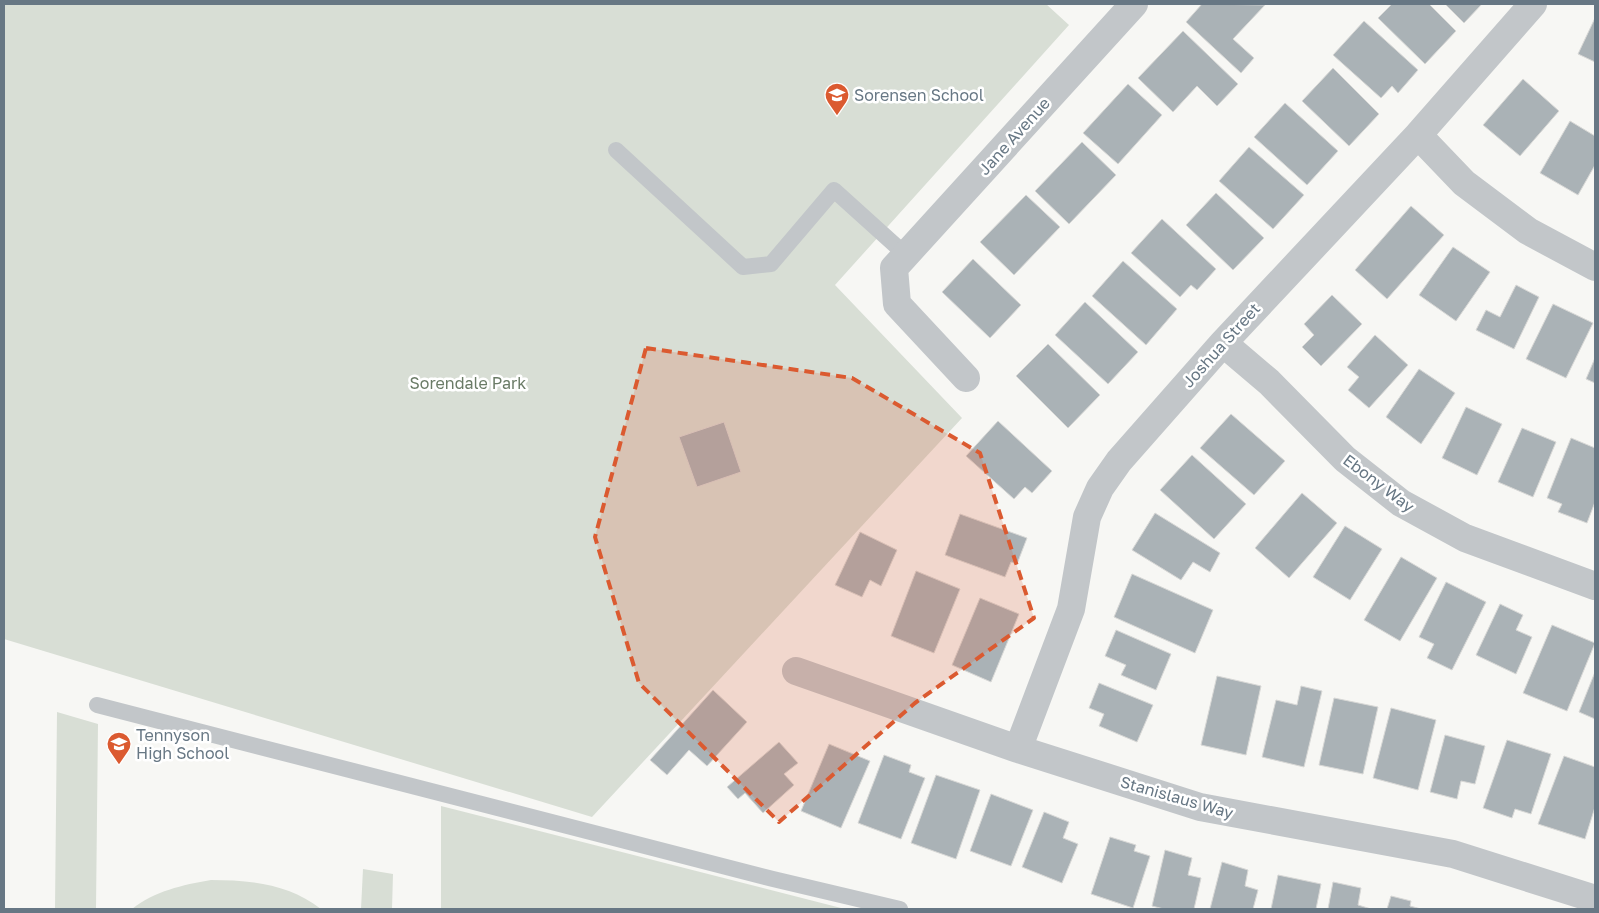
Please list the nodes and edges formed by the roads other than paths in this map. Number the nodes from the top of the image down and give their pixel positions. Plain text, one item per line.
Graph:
1 (1533, 4) edge
2 (1121, 8) edge
3 (1418, 135) junction
4 (616, 150) dead end
5 (900, 261) junction
6 (1595, 267) edge
7 (1222, 343) junction
8 (966, 378) dead end
9 (1595, 586) edge
10 (796, 671) dead end
11 (97, 705) dead end
12 (1018, 749) junction
13 (1595, 899) edge
14 (900, 909) edge

1 - 3 street, Joshua Street
2 - 5 street, Jane Avenue
3 - 6 street
3 - 7 street, Joshua Street
4 - 5 lane
5 - 8 street
7 - 9 street, Ebony Way
7 - 12 street, Joshua Street
10 - 12 street, Stanislaus Way
11 - 14 lane
12 - 13 street, Stanislaus Way

